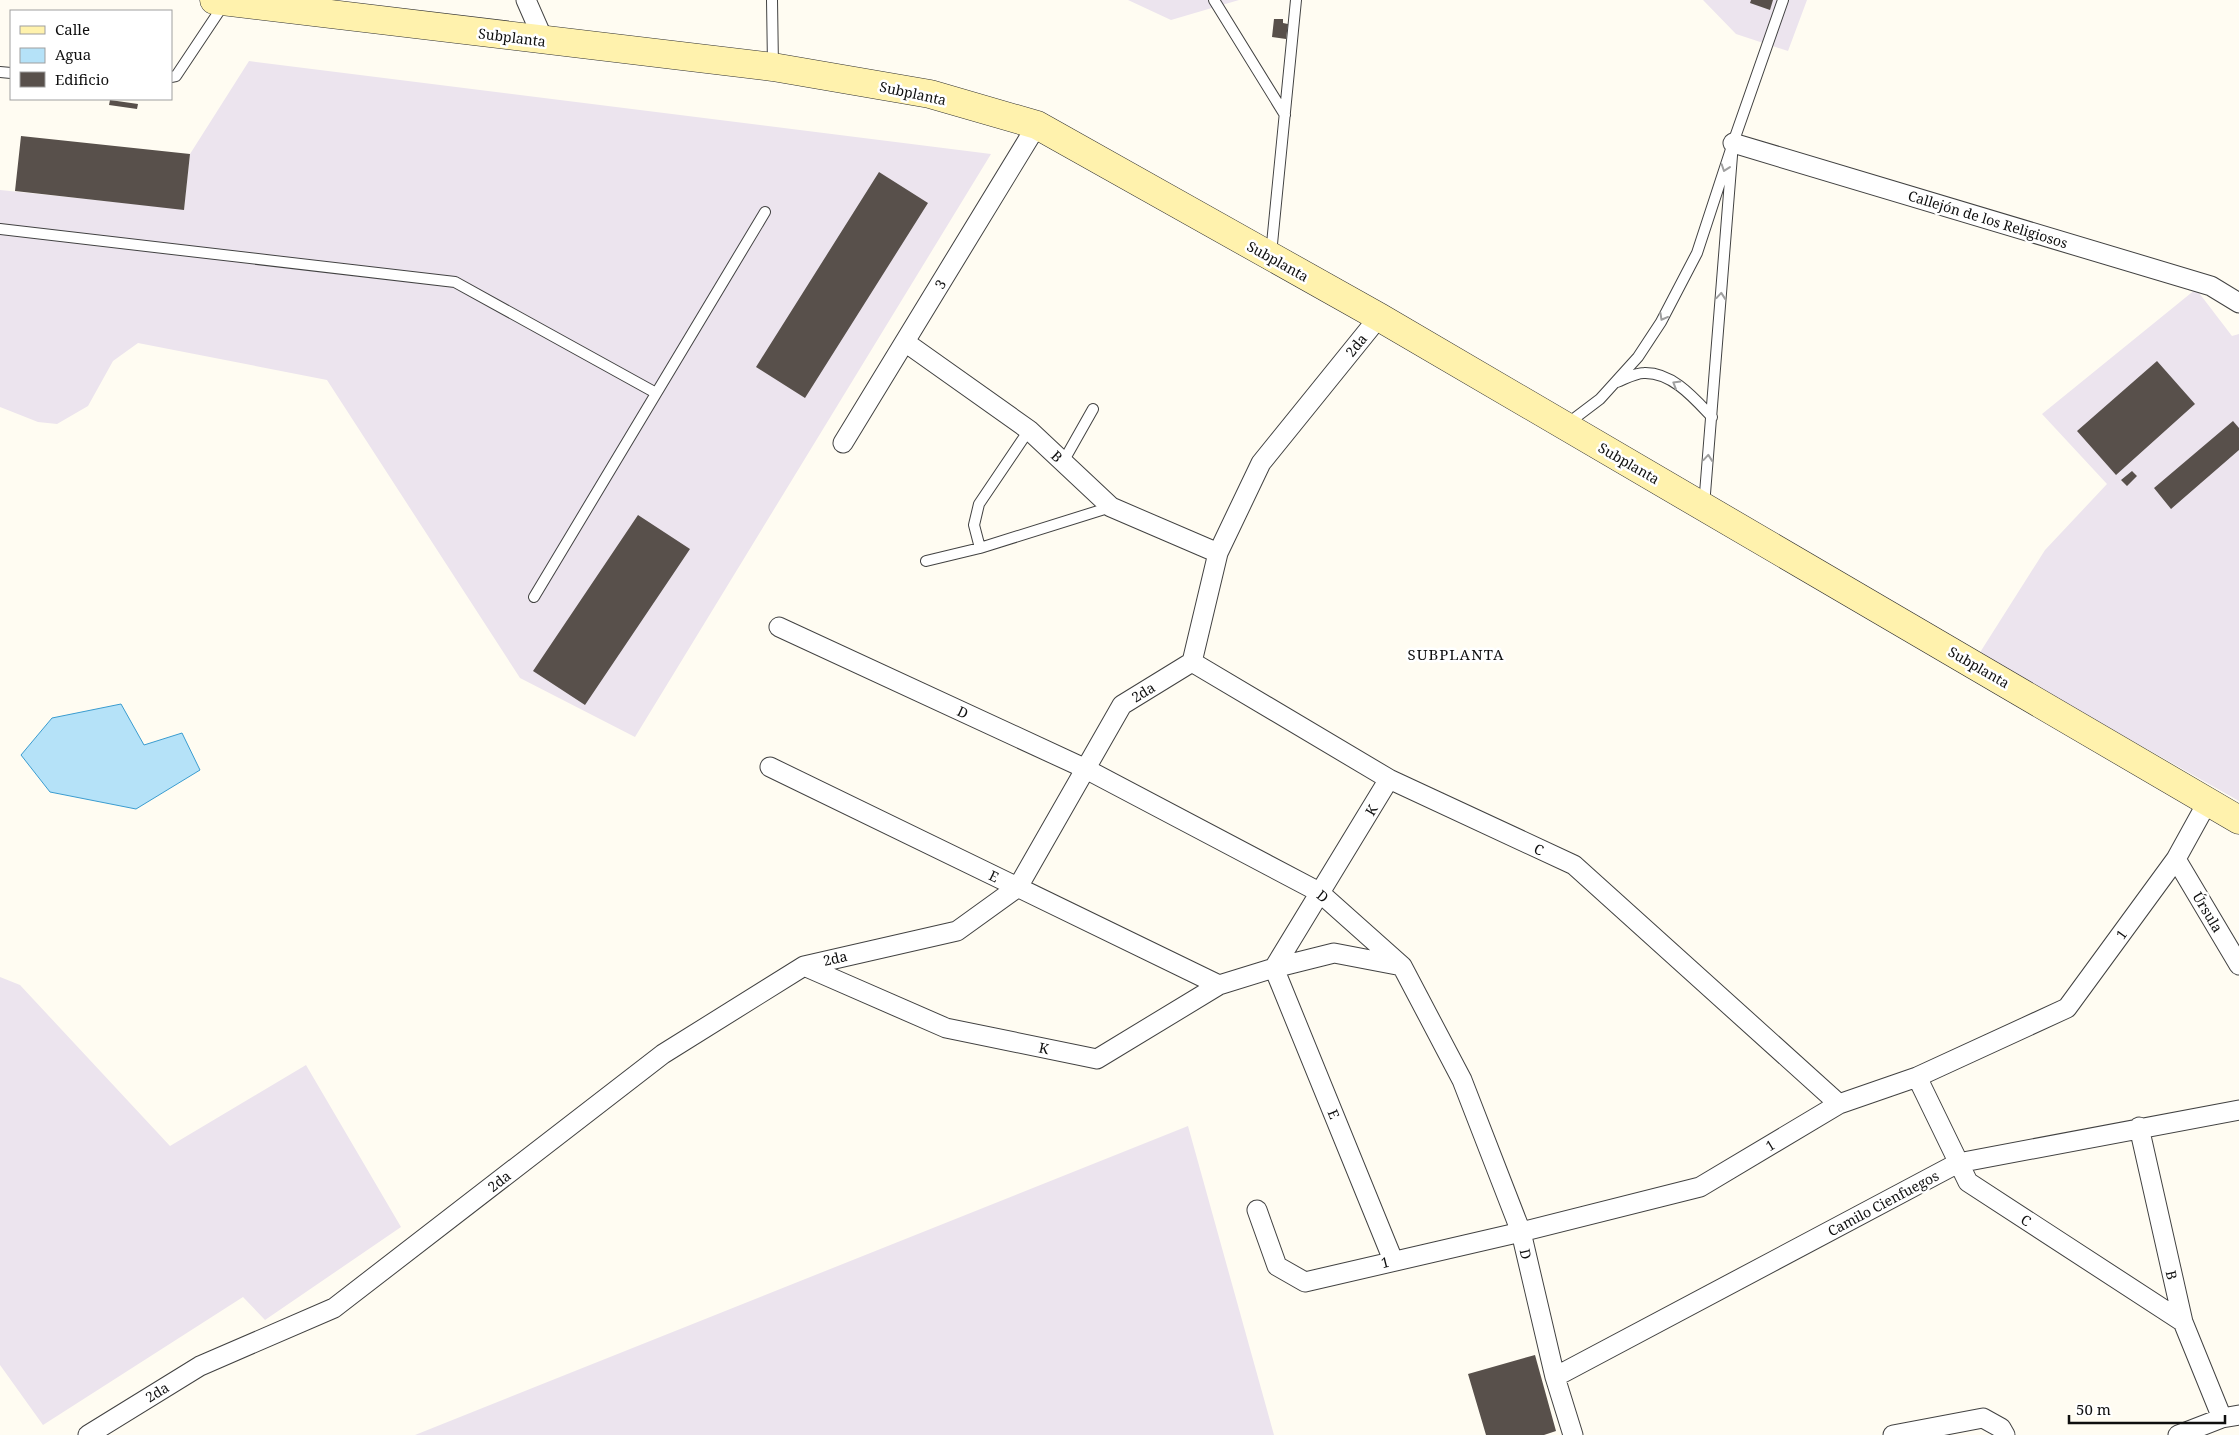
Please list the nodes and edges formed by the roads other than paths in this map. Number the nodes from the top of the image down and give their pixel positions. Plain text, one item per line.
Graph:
1 (526, 0) edge
2 (772, 0) edge
3 (1214, 0) edge
4 (1296, 0) edge
5 (1783, 0) edge
6 (220, 1) edge
7 (544, 41) junction
8 (773, 67) junction
9 (172, 77) edge
10 (1285, 115) junction
11 (1037, 126) junction
12 (1734, 143) junction
13 (765, 212) dead end
14 (0, 229) edge
15 (1271, 257) junction
16 (2239, 302) edge
17 (1379, 317) junction
18 (905, 342) junction
19 (1614, 383) junction
20 (656, 393) junction
21 (1093, 409) dead end
22 (1712, 417) junction
23 (1565, 426) junction
24 (1029, 430) junction
25 (843, 443) dead end
26 (1063, 462) junction
27 (1704, 507) junction
28 (1111, 508) junction
29 (980, 548) junction
30 (1218, 553) junction
31 (926, 561) dead end
32 (534, 597) dead end
33 (779, 627) dead end
34 (1192, 662) junction
35 (770, 767) dead end
36 (1084, 768) junction
37 (1389, 779) junction
38 (2208, 801) junction
39 (2239, 820) edge
40 (2176, 858) junction
41 (1018, 888) junction
42 (1320, 893) junction
43 (2239, 965) edge
44 (804, 966) junction
45 (1402, 966) junction
46 (1274, 968) junction
47 (1219, 986) junction
48 (1916, 1076) junction
49 (1839, 1104) junction
50 (2239, 1110) edge
51 (2140, 1127) junction
52 (1958, 1163) junction
53 (1257, 1210) dead end
54 (1521, 1232) junction
55 (1393, 1260) junction
56 (2183, 1322) junction
57 (1555, 1377) junction
58 (2231, 1416) edge
59 (88, 1435) edge
60 (1573, 1435) edge
61 (1893, 1435) edge
62 (2005, 1435) edge
63 (2178, 1435) edge

1 - 7 street
2 - 8 lane
3 - 10 lane
4 - 10 lane
5 - 12 lane
6 - 7 street, Subplanta
6 - 9 lane
7 - 8 street, Subplanta
8 - 11 street, Subplanta
10 - 15 lane
11 - 15 street, Subplanta
11 - 18 street, 3
12 - 16 street, Callejón de los Religiosos
12 -> 19 lane
22 -> 12 lane
13 - 20 lane
14 - 20 lane
15 - 17 street, Subplanta
17 - 23 street, Subplanta
17 - 30 street, 2da
18 - 24 street, B
18 - 25 street, 3
22 -> 19 lane
19 - 23 lane
20 - 32 lane
21 - 26 lane
27 -> 22 lane
23 - 27 street, Subplanta
24 - 26 street, B
24 - 29 lane
26 - 28 street, B
27 - 38 street, Subplanta
28 - 29 lane
28 - 30 street, B
29 - 31 lane
30 - 34 street, 2da
33 - 36 street, D
34 - 36 street, 2da
34 - 37 street, C
35 - 41 street, E
36 - 41 street, 2da
36 - 42 street, D
37 - 42 street, K
37 - 49 street, C
38 - 39 street, Subplanta
38 - 40 street, 1
40 - 43 street, Úrsula
40 - 48 street, 1
41 - 44 street, 2da
41 - 47 street, E
42 - 45 street, D
42 - 46 street, K
44 - 47 street, K
44 - 59 street, 2da
45 - 46 street, K
45 - 54 street, D
46 - 47 street, K
46 - 55 street, E
48 - 49 street, 1
48 - 52 street, C
49 - 54 street, 1
50 - 51 street, Camilo Cienfuegos
51 - 52 street, Camilo Cienfuegos
51 - 56 street, B
52 - 56 street, C
52 - 57 street, Camilo Cienfuegos
53 - 55 street, 1
54 - 55 street, 1
54 - 57 street, D
56 - 58 street, B
57 - 60 street, D
58 - 63 street
61 - 62 street

